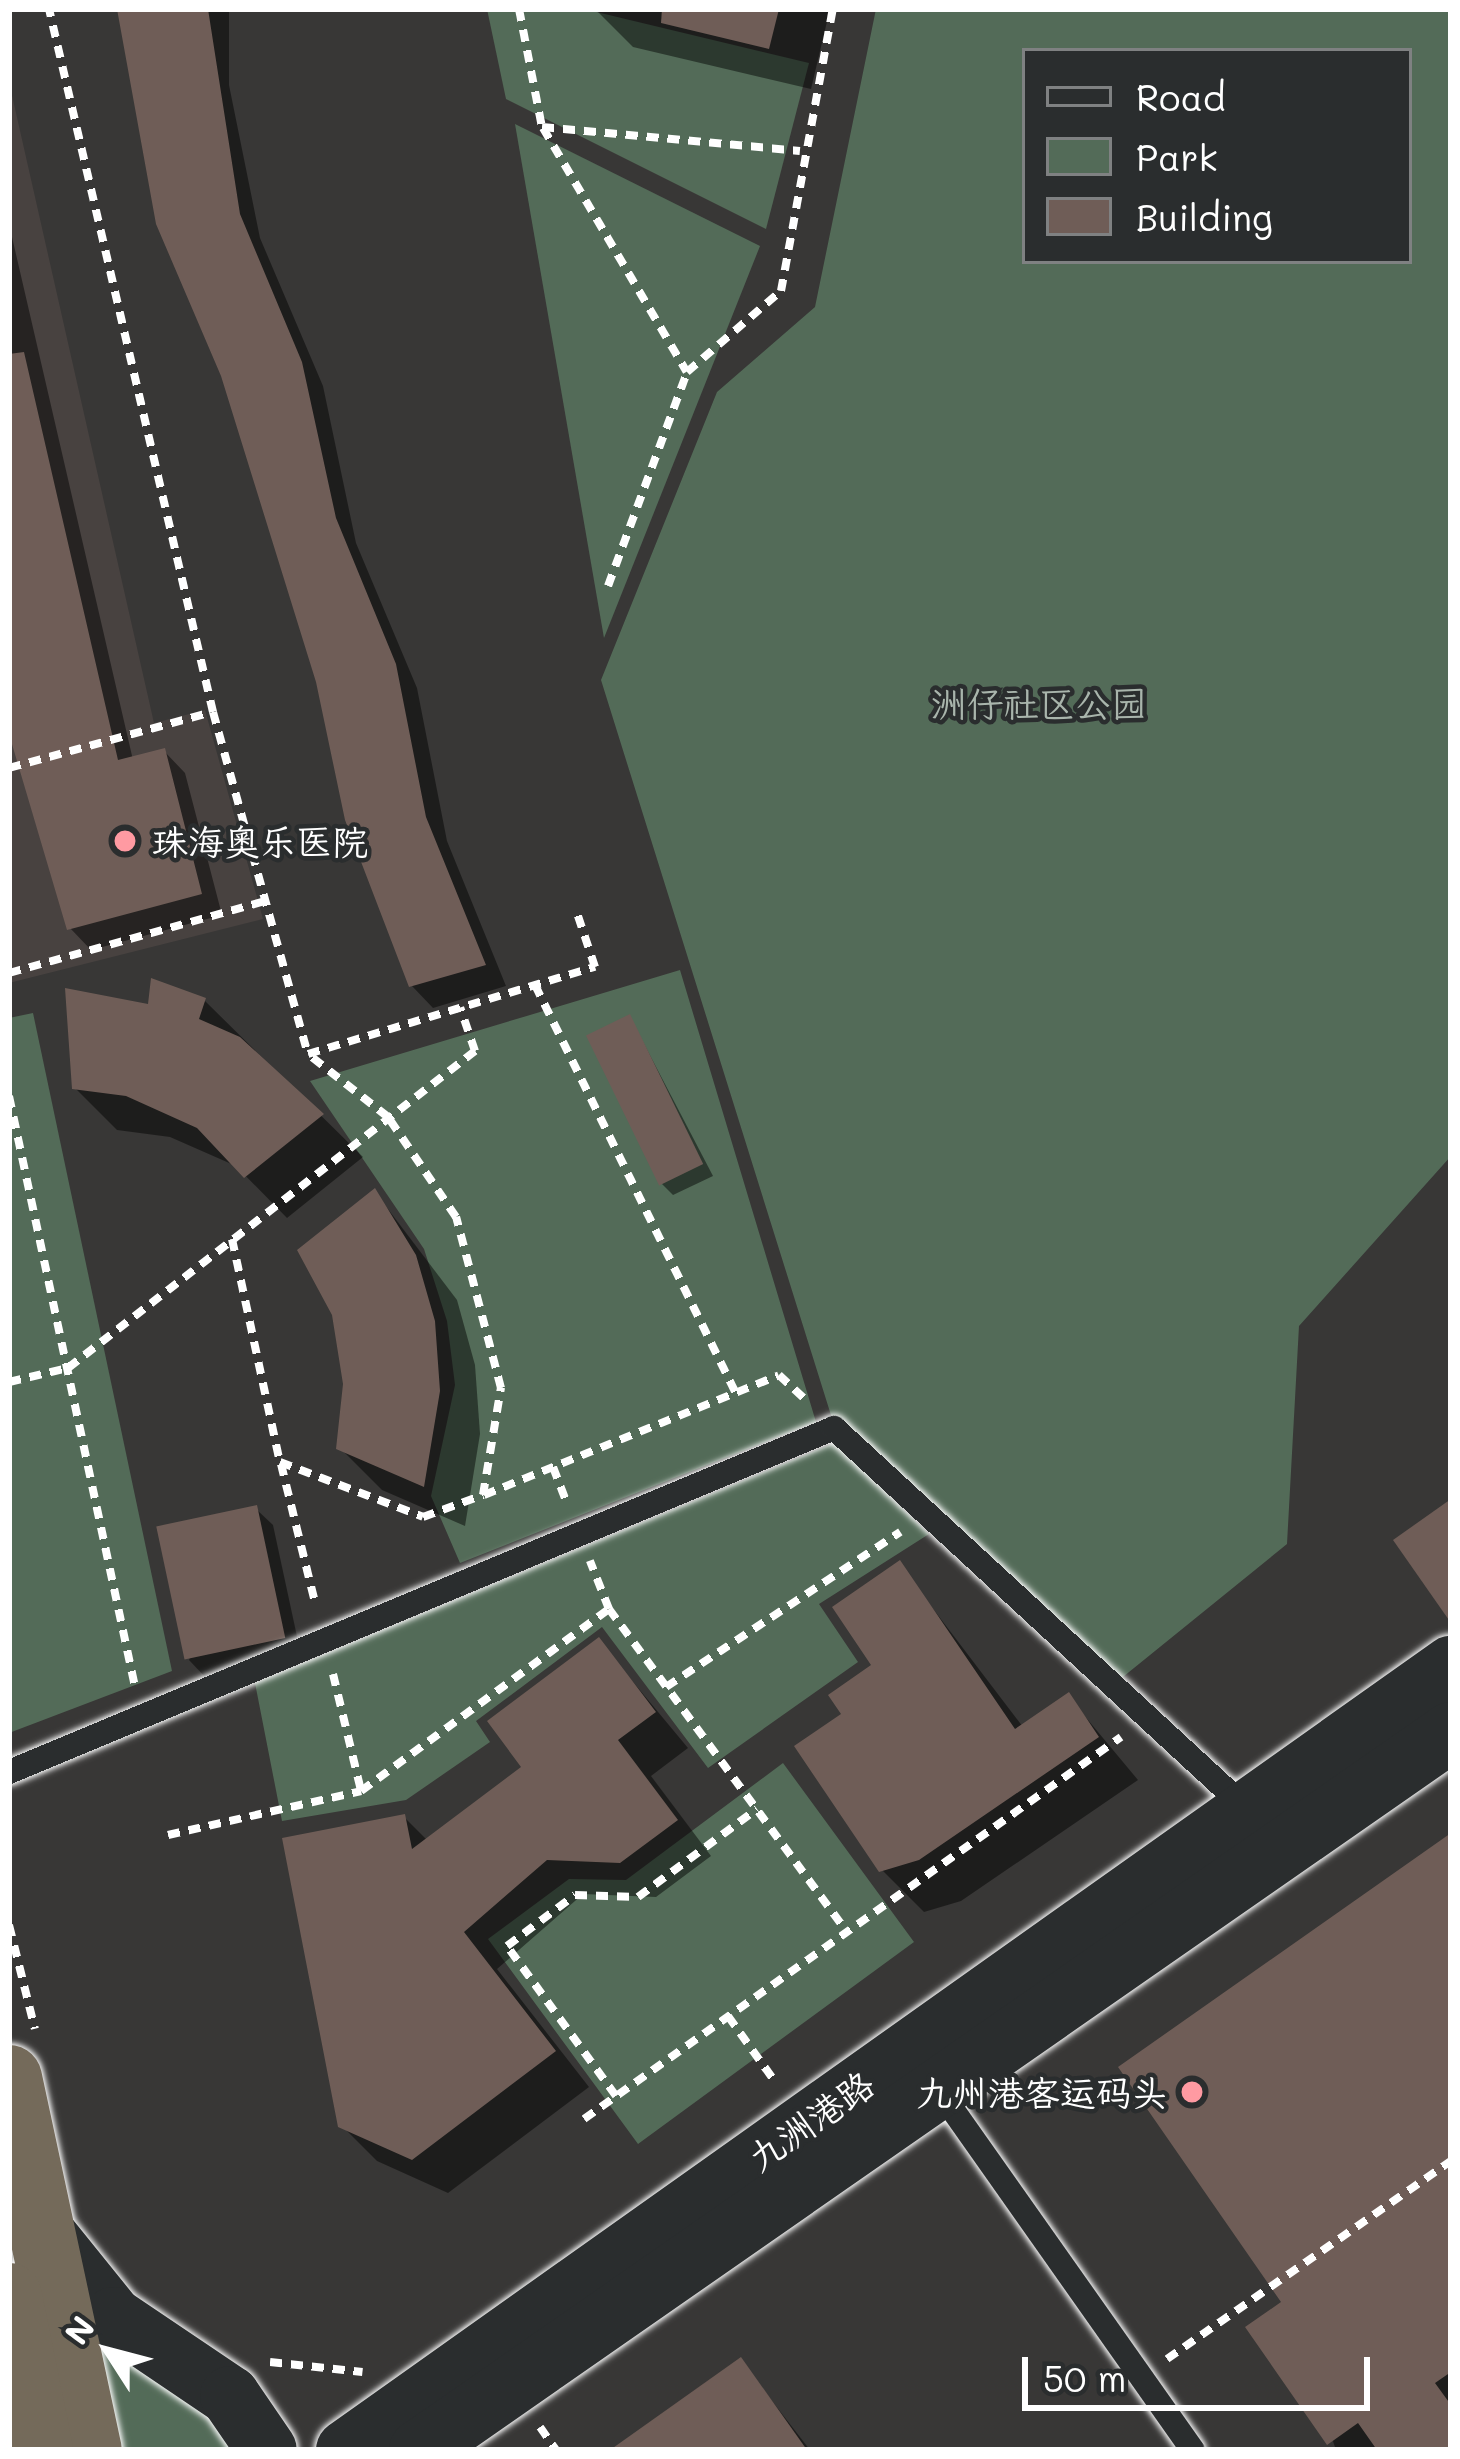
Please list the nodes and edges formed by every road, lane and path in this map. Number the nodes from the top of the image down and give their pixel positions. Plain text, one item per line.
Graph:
1 (50, 9) edge
2 (519, 9) edge
3 (833, 9) edge
4 (542, 127) junction
5 (800, 151) junction
6 (687, 372) junction
7 (608, 586) dead end
8 (213, 712) junction
9 (9, 768) edge
10 (266, 901) junction
11 (578, 914) dead end
12 (9, 973) edge
13 (535, 985) junction
14 (460, 1007) junction
15 (308, 1054) junction
16 (9, 1096) edge
17 (388, 1118) junction
18 (232, 1239) junction
19 (68, 1368) junction
20 (9, 1382) edge
21 (736, 1393) junction
22 (820, 1414) dead end
23 (553, 1467) junction
24 (482, 1495) junction
25 (927, 1514) junction
26 (580, 1534) junction
27 (609, 1609) junction
28 (1451, 1666) edge
29 (666, 1687) junction
30 (142, 1716) junction
31 (1148, 1718) junction
32 (1451, 1732) edge
33 (9, 1772) edge
34 (757, 1809) junction
35 (1247, 1810) junction
36 (168, 1835) dead end
37 (9, 1924) edge
38 (847, 1932) junction
39 (728, 2016) junction
40 (25, 2066) edge
41 (938, 2089) junction
42 (616, 2096) junction
43 (584, 2119) dead end
44 (806, 2122) junction
45 (1451, 2162) edge
46 (46, 2234) junction
47 (9, 2296) edge
48 (260, 2359) dead end
49 (371, 2370) dead end
50 (1141, 2377) junction
51 (19, 2388) edge
52 (539, 2426) dead end
53 (40, 2450) edge
54 (89, 2450) edge
55 (267, 2450) edge
56 (346, 2450) edge
57 (419, 2450) edge
58 (556, 2450) edge
59 (1193, 2450) edge

1 - 8 path
2 - 4 path
3 - 5 path
4 - 5 path
4 - 6 path
5 - 6 path
6 - 7 path
8 - 9 path
8 - 10 path
10 - 12 path
10 - 15 path
11 - 13 path
13 - 14 path
13 - 21 path
14 - 15 path
14 - 17 path
15 - 17 path
16 - 19 path
17 - 18 path
17 - 24 path
18 - 19 path
18 - 24 path
19 - 20 path
19 - 30 path
21 - 22 path
21 - 23 path
23 - 24 path
23 - 26 path
25 - 26 lane
25 - 29 path
25 - 31 lane
26 - 27 path
26 - 30 lane
27 - 29 path
27 - 36 path
28 - 35 street, 九洲港路
29 - 34 path
30 - 33 lane
31 - 35 lane
31 - 38 path
32 - 41 street, 九洲港路
34 - 38 path
34 - 42 path
35 - 44 street, 九洲港路
37 - 40 path
38 - 39 path
39 - 42 path
39 - 44 path
40 - 46 highway
41 - 50 lane
41 - 57 street, 九洲港路
42 - 43 path
44 - 56 street, 九洲港路
45 - 50 path
46 - 54 highway
46 - 55 street
47 - 51 highway
48 - 49 path
50 - 59 lane
51 - 53 highway
52 - 58 path

